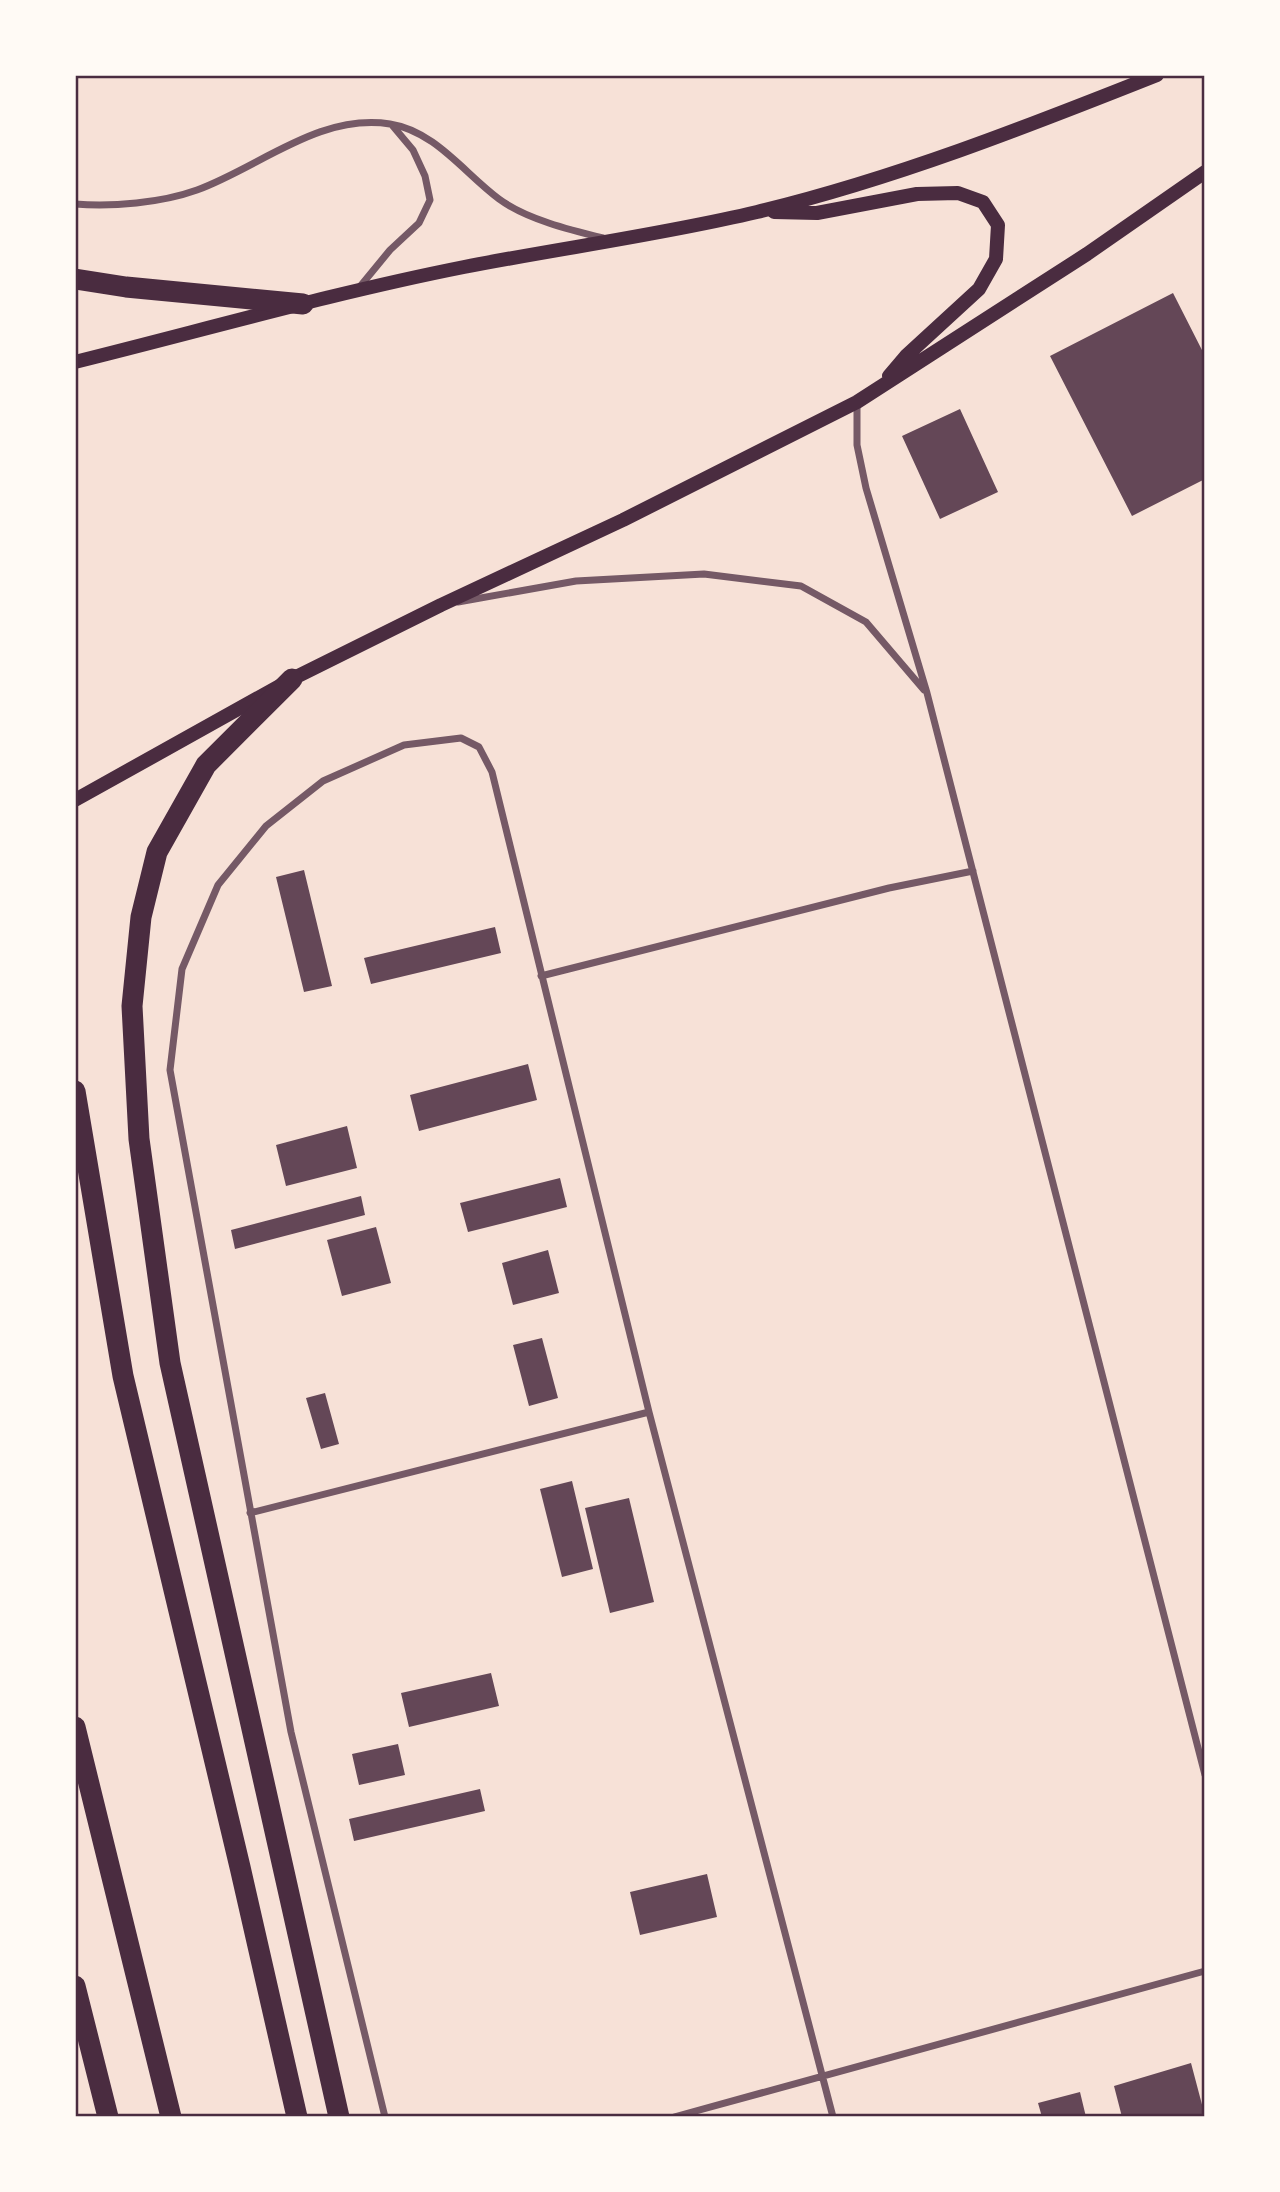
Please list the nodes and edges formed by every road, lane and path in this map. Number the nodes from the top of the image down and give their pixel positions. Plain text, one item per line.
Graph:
1 (1157, 75) edge
2 (392, 124) junction
3 (1205, 172) edge
4 (75, 204) edge
5 (758, 212) junction
6 (616, 241) junction
7 (75, 279) edge
8 (355, 292) junction
9 (303, 304) junction
10 (75, 362) edge
11 (879, 388) junction
12 (857, 402) junction
13 (441, 605) junction
14 (292, 679) junction
15 (927, 693) junction
16 (75, 800) edge
17 (973, 871) junction
18 (541, 976) junction
19 (75, 1091) edge
20 (649, 1412) junction
21 (250, 1513) junction
22 (75, 1727) edge
23 (1205, 1775) edge
24 (1205, 1971) edge
25 (75, 1986) edge
26 (823, 2076) junction
27 (108, 2117) edge
28 (171, 2117) edge
29 (297, 2117) edge
30 (339, 2117) edge
31 (385, 2117) edge
32 (674, 2117) edge
33 (833, 2117) edge

1 - 5 main road
2 - 4 street
2 - 6 street
2 - 8 street
3 - 11 main road
5 - 6 main road
5 - 11 main road
6 - 8 main road
7 - 9 highway
8 - 9 main road
9 - 10 main road
11 - 12 main road
12 - 13 main road
12 - 15 street
13 - 14 main road
13 - 15 street
14 - 16 main road
14 - 30 highway
15 - 17 street
17 - 18 street
17 - 23 street
18 - 20 street
18 - 21 street
19 - 29 highway
20 - 21 street
20 - 26 street
21 - 31 street
22 - 28 highway
24 - 26 street
25 - 27 highway
26 - 32 street
26 - 33 street

